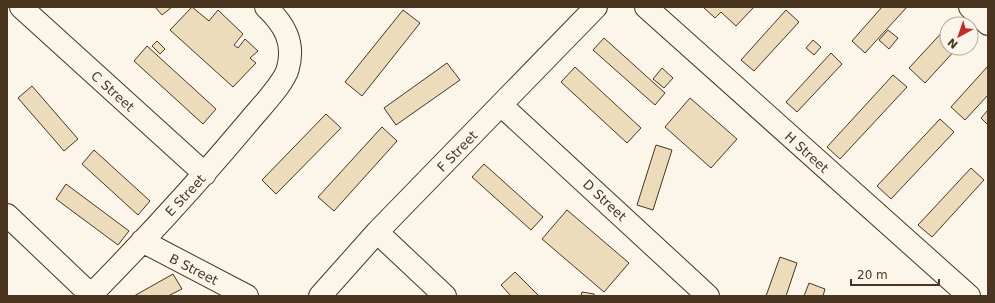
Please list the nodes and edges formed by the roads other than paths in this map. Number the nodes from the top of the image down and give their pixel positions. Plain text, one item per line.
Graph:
1 (21, 7) edge
2 (266, 7) edge
3 (596, 7) edge
4 (646, 7) edge
5 (970, 7) edge
6 (988, 24) edge
7 (501, 105) junction
8 (205, 174) junction
9 (7, 215) edge
10 (377, 232) junction
11 (142, 241) junction
12 (91, 295) edge
13 (247, 296) edge
14 (320, 296) edge
15 (445, 296) edge
16 (708, 296) edge
17 (969, 296) edge

1 - 8 street, C Street
2 - 8 street, E Street
3 - 7 street, F Street
4 - 17 street, H Street
5 - 6 street
7 - 10 street, F Street
7 - 16 street, D Street
8 - 11 street, E Street
9 - 12 street
10 - 14 street, F Street
10 - 15 street
11 - 12 street, E Street
11 - 13 street, B Street

